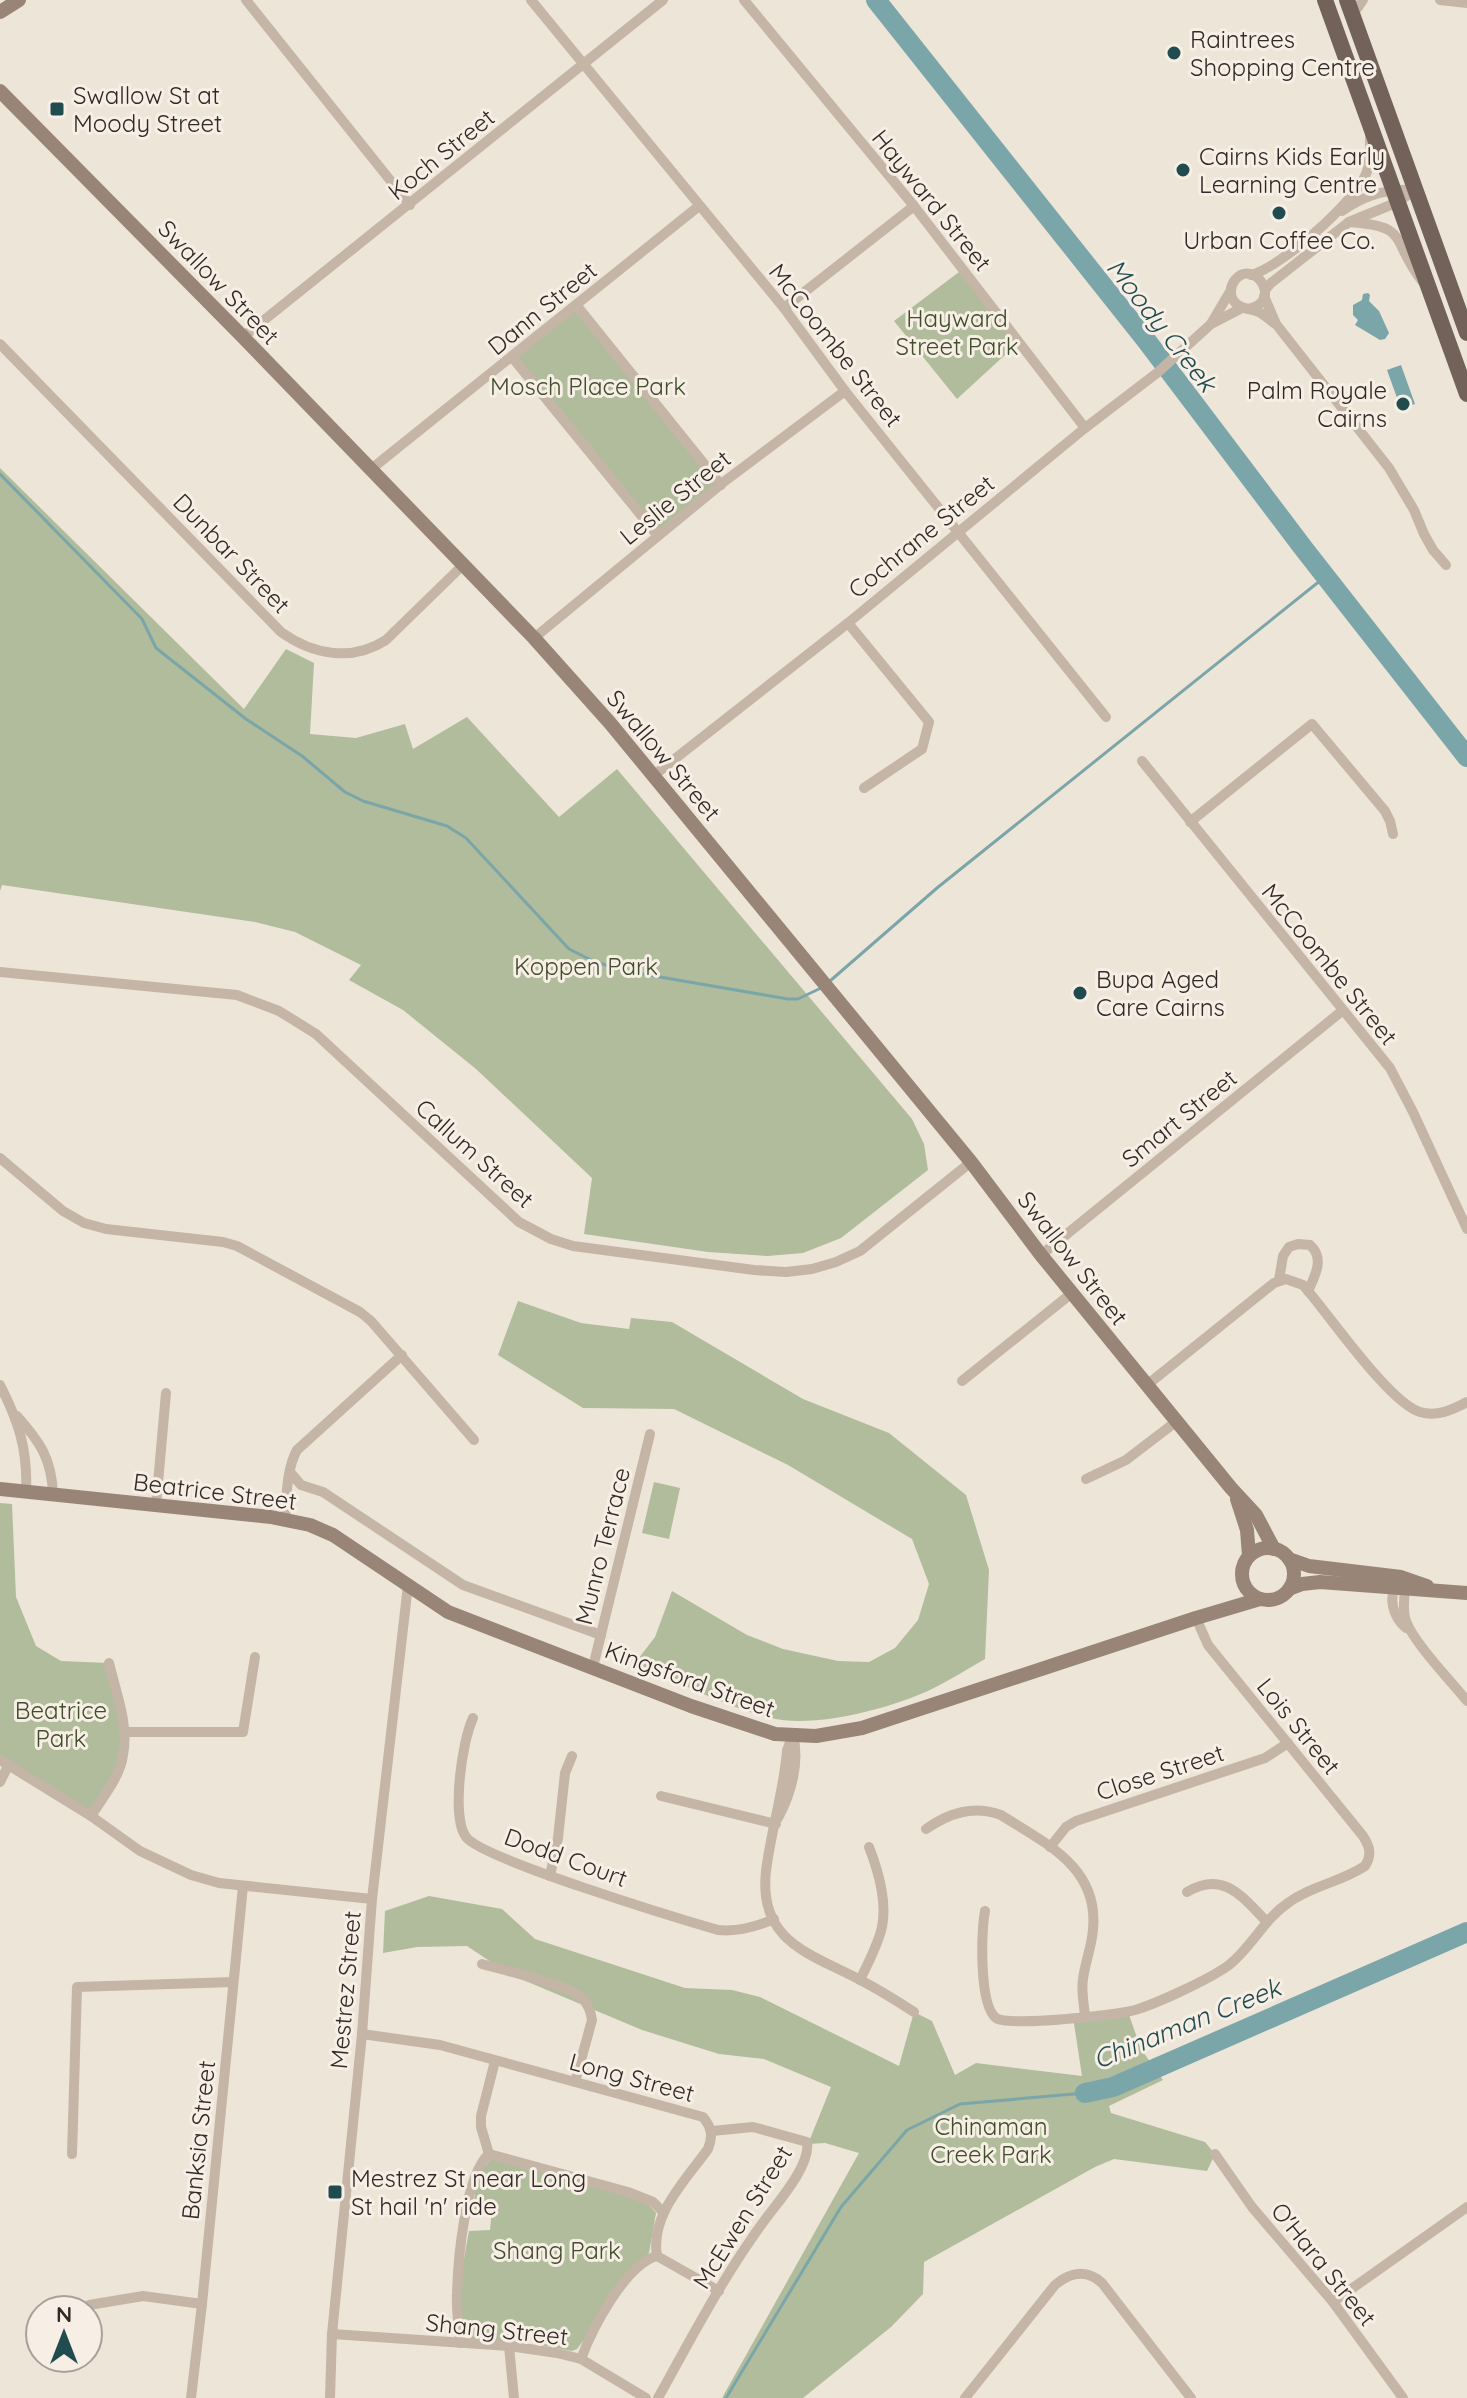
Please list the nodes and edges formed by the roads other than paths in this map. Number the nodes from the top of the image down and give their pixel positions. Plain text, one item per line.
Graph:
1 (246, 0) edge
2 (531, 0) edge
3 (663, 0) edge
4 (744, 0) edge
5 (1325, 0) edge
6 (1363, 0) edge
7 (1440, 0) edge
8 (1467, 3) edge
9 (1350, 8) edge
10 (583, 64) junction
11 (0, 85) edge
12 (4, 95) edge
13 (1370, 125) junction
14 (1415, 190) junction
15 (1396, 195) junction
16 (410, 205) junction
17 (699, 206) junction
18 (914, 206) junction
19 (1328, 221) junction
20 (1349, 222) junction
21 (1251, 275) junction
22 (1231, 290) junction
23 (1265, 293) junction
24 (1430, 293) junction
25 (577, 306) junction
26 (784, 308) junction
27 (1245, 308) junction
28 (1211, 324) junction
29 (1276, 324) junction
30 (1467, 333) edge
31 (243, 337) junction
32 (0, 344) edge
33 (512, 357) junction
34 (845, 391) junction
35 (1467, 394) edge
36 (1085, 428) junction
37 (370, 470) junction
38 (721, 485) junction
39 (957, 533) junction
40 (658, 536) junction
41 (463, 565) junction
42 (1446, 565) dead end
43 (848, 623) junction
44 (534, 638) junction
45 (1106, 717) dead end
46 (1142, 761) dead end
47 (653, 776) junction
48 (864, 788) dead end
49 (1190, 822) junction
50 (1393, 834) dead end
51 (0, 972) edge
52 (1342, 1011) junction
53 (0, 1158) edge
54 (971, 1162) junction
55 (1465, 1220) edge
56 (1041, 1255) junction
57 (1279, 1280) junction
58 (1308, 1291) junction
59 (1072, 1293) junction
60 (402, 1355) junction
61 (962, 1381) dead end
62 (0, 1385) edge
63 (1147, 1385) junction
64 (166, 1393) dead end
65 (1467, 1402) edge
66 (13, 1411) junction
67 (1177, 1421) junction
68 (650, 1434) dead end
69 (474, 1440) dead end
70 (290, 1472) junction
71 (1086, 1479) dead end
72 (1231, 1488) junction
73 (0, 1489) edge
74 (26, 1492) junction
75 (53, 1495) junction
76 (156, 1505) junction
77 (285, 1519) junction
78 (1274, 1549) junction
79 (1249, 1556) junction
80 (1289, 1559) junction
81 (1242, 1572) junction
82 (408, 1585) junction
83 (1400, 1585) junction
84 (1289, 1589) junction
85 (1467, 1593) edge
86 (1260, 1599) junction
87 (1196, 1618) junction
88 (601, 1635) junction
89 (255, 1657) dead end
90 (109, 1663) dead end
91 (593, 1667) junction
92 (1467, 1701) edge
93 (473, 1718) dead end
94 (125, 1732) junction
95 (793, 1735) junction
96 (1288, 1743) junction
97 (572, 1756) dead end
98 (4, 1762) edge
99 (0, 1782) edge
100 (661, 1796) dead end
101 (91, 1816) junction
102 (776, 1824) junction
103 (926, 1829) dead end
104 (869, 1847) dead end
105 (1050, 1847) junction
106 (550, 1876) junction
107 (243, 1886) junction
108 (1187, 1892) dead end
109 (372, 1899) junction
110 (985, 1911) dead end
111 (774, 1919) junction
112 (1267, 1922) junction
113 (482, 1964) dead end
114 (860, 1980) junction
115 (233, 1982) junction
116 (914, 2012) dead end
117 (1085, 2016) junction
118 (362, 2034) junction
119 (495, 2061) junction
120 (575, 2082) junction
121 (712, 2131) junction
122 (72, 2154) dead end
123 (489, 2154) junction
124 (1215, 2154) dead end
125 (1467, 2207) edge
126 (663, 2212) junction
127 (657, 2256) junction
128 (719, 2291) junction
129 (104, 2302) edge
130 (1333, 2302) junction
131 (202, 2304) junction
132 (332, 2334) junction
133 (460, 2343) junction
134 (509, 2346) junction
135 (581, 2359) junction
136 (973, 2395) edge
137 (191, 2398) edge
138 (330, 2398) edge
139 (514, 2398) edge
140 (646, 2398) edge
141 (658, 2398) edge
142 (1191, 2398) edge
143 (1403, 2398) edge

1 - 16 street
2 - 10 street, McCoombe Street
3 - 10 street, Koch Street
4 - 18 street, Hayward Street
5 - 13 main road
6 - 9 street
7 - 8 street
9 - 14 main road
10 - 16 street, Koch Street
10 - 17 street, McCoombe Street
11 - 12 street, Swallow Street
12 - 31 street, Swallow Street
13 - 15 main road
13 - 19 street
14 - 15 street
14 - 30 main road
15 - 19 street
15 - 20 street
15 - 24 main road
16 - 31 street, Koch Street
17 - 25 street, Dann Street
17 - 26 street, McCoombe Street
18 - 26 street
18 - 36 street, Hayward Street
19 - 21 street
20 - 23 street
20 - 24 street
21 - 22 street
21 - 23 street
22 - 27 street
22 - 28 street, Cochrane Street
23 - 27 street
23 - 29 street
24 - 35 main road
25 - 33 street, Dann Street
25 - 38 street
26 - 34 street, McCoombe Street
27 - 28 street, Cochrane Street
27 - 29 street
28 - 36 street, Cochrane Street
29 - 42 street
31 - 37 street, Swallow Street
32 - 41 street, Dunbar Street
33 - 37 street, Dann Street
33 - 40 street
34 - 38 street, Leslie Street
34 - 39 street, McCoombe Street
36 - 39 street, Cochrane Street
37 - 41 street, Swallow Street
38 - 40 street, Leslie Street
39 - 43 street, Cochrane Street
39 - 45 street, McCoombe Street
40 - 44 street, Leslie Street
41 - 44 street, Swallow Street
43 - 47 street, Cochrane Street
43 - 48 street
44 - 47 street, Swallow Street
46 - 49 street, McCoombe Street
47 - 54 street, Swallow Street
49 - 50 street
49 - 52 street, McCoombe Street
51 - 54 street, Callum Street
52 - 55 street, McCoombe Street
52 - 56 street, Smart Street
53 - 60 street
54 - 56 street, Swallow Street
56 - 59 street, Swallow Street
57 - 58 street
57 - 58 street
57 - 63 street
58 - 65 street
59 - 61 street
59 - 63 street, Swallow Street
60 - 69 street
60 - 70 street
62 - 66 street
63 - 67 street, Swallow Street
64 - 76 street
66 - 74 street
66 - 75 street
67 - 71 street
67 - 72 street, Swallow Street
68 - 88 street, Munro Terrace
70 - 77 street
70 - 88 street, Kingsford Street
72 - 78 street, Swallow Street
72 - 79 street, Swallow Street
73 - 74 street, Beatrice Street
74 - 75 street, Beatrice Street
75 - 76 street, Beatrice Street
76 - 77 street, Beatrice Street
77 - 82 street, Beatrice Street
78 - 79 street
78 - 80 street
79 - 81 street
80 - 83 street
80 - 84 street
81 - 86 street
81 - 87 street, Kingsford Street
82 - 91 street, Kingsford Street
82 - 109 street, Mestrez Street
83 - 84 street
83 - 85 street
83 - 92 street
84 - 86 street
86 - 87 street, Kingsford Street
87 - 95 street, Kingsford Street
87 - 96 street, Lois Street
88 - 91 street, Munro Terrace
89 - 94 street
90 - 94 street
91 - 95 street, Kingsford Street
93 - 106 street, Dodd Court
94 - 101 street
95 - 102 street
96 - 105 street, Close Street
96 - 112 street, Lois Street
97 - 106 street
98 - 99 street
98 - 101 street
100 - 102 street
101 - 107 street
102 - 111 street
103 - 105 street
104 - 114 street
105 - 117 street
106 - 111 street, Dodd Court
107 - 109 street
107 - 115 street, Banksia Street
108 - 112 street
109 - 118 street, Mestrez Street
110 - 117 street
111 - 114 street
112 - 117 street
113 - 120 street
114 - 116 street
115 - 122 street
115 - 131 street, Banksia Street
118 - 119 street, Long Street
118 - 132 street, Mestrez Street
119 - 120 street, Long Street
119 - 123 street
120 - 121 street, Long Street
121 - 126 street, Long Street
121 - 128 street, McEwen Street
123 - 126 street
123 - 133 street
124 - 130 street, O'Hara Street
125 - 130 street
126 - 127 street, Long Street
127 - 128 street
127 - 135 street
128 - 141 street, McEwen Street
129 - 131 street
130 - 143 street, O'Hara Street
131 - 137 street, Banksia Street
132 - 133 street, Shang Street
132 - 138 street, Mestrez Street
133 - 134 street, Shang Street
134 - 135 street, Shang Street
134 - 139 street
135 - 140 street, Shang Street
136 - 142 street

